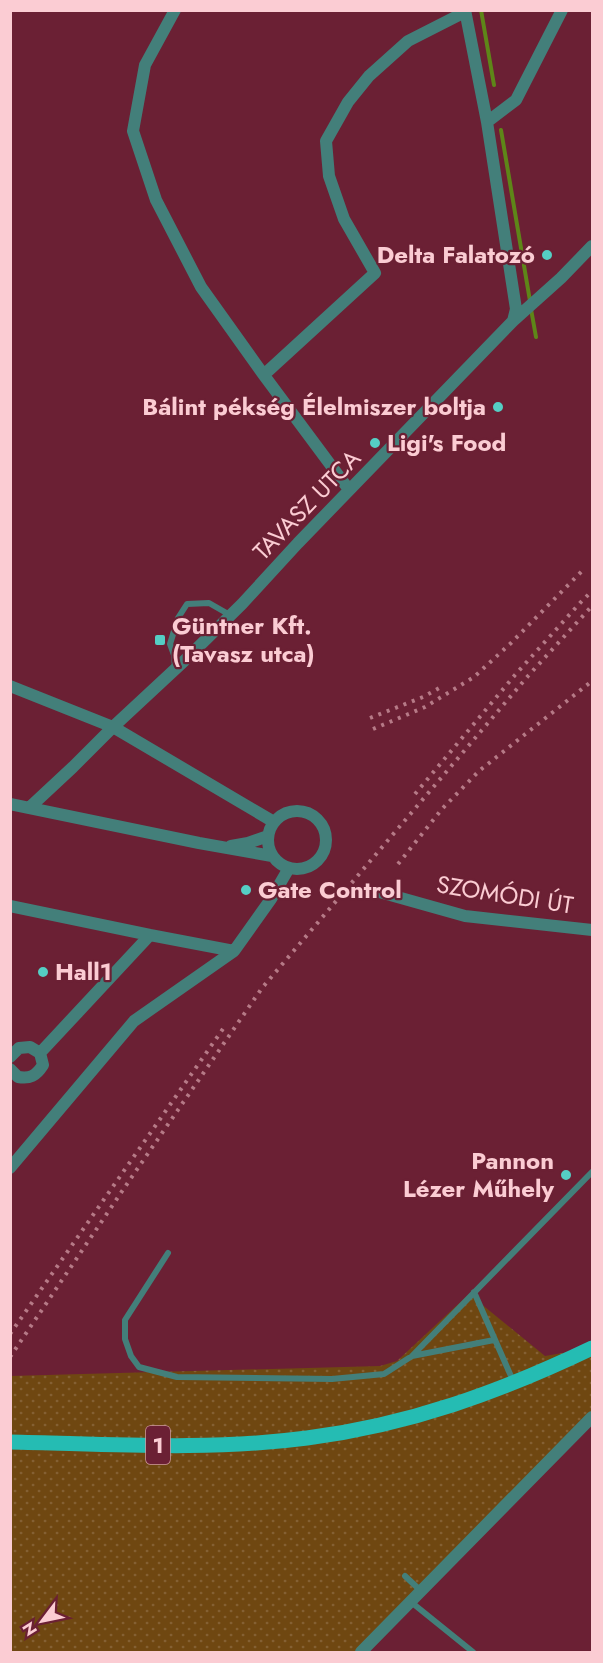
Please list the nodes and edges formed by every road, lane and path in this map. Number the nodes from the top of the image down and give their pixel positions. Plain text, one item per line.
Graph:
1 (175, 10) edge
2 (562, 10) edge
3 (465, 11) edge
4 (487, 122) junction
5 (592, 246) edge
6 (513, 321) junction
7 (263, 374) junction
8 (352, 487) junction
9 (231, 615) junction
10 (178, 662) junction
11 (10, 686) edge
12 (113, 727) junction
13 (10, 804) edge
14 (29, 808) junction
15 (274, 822) junction
16 (268, 836) junction
17 (224, 848) junction
18 (273, 856) junction
19 (289, 868) junction
20 (376, 891) dead end
21 (10, 906) edge
22 (592, 930) edge
23 (150, 935) junction
24 (234, 951) junction
25 (40, 1053) junction
26 (11, 1055) edge
27 (13, 1078) edge
28 (10, 1168) edge
29 (592, 1172) edge
30 (168, 1253) dead end
31 (474, 1292) junction
32 (494, 1340) junction
33 (592, 1348) edge
34 (412, 1356) junction
35 (514, 1384) junction
36 (592, 1417) edge
37 (10, 1442) edge
38 (405, 1576) dead end
39 (421, 1591) junction
40 (411, 1602) junction
41 (361, 1653) edge
42 (473, 1653) edge

1 - 7 street
2 - 4 street
3 - 4 street
3 - 7 street
4 - 6 street
5 - 6 street, TAVASZ UTCA
6 - 8 street, TAVASZ UTCA
7 - 8 street
8 - 9 street, TAVASZ UTCA
9 - 10 street, TAVASZ UTCA
9 - 10 lane
10 - 12 street, TAVASZ UTCA
11 - 12 street
12 - 14 street, TAVASZ UTCA
12 - 15 street
13 - 14 street
14 - 17 street
15 - 16 street
15 - 19 street
16 - 17 street
16 - 18 street
17 - 18 street
18 - 19 street
19 - 24 street
20 - 22 street, SZOMÓDI ÚT
21 - 23 street
23 - 24 street
23 - 25 street
24 - 28 street
25 - 26 street
25 - 27 street
29 - 31 lane
30 - 34 lane
31 - 32 lane
31 - 34 lane
32 - 34 lane
32 - 35 lane
33 - 35 main road, 1
35 - 37 main road, 1
36 - 39 street
38 - 39 lane
39 - 40 street
40 - 41 street
40 - 42 lane

